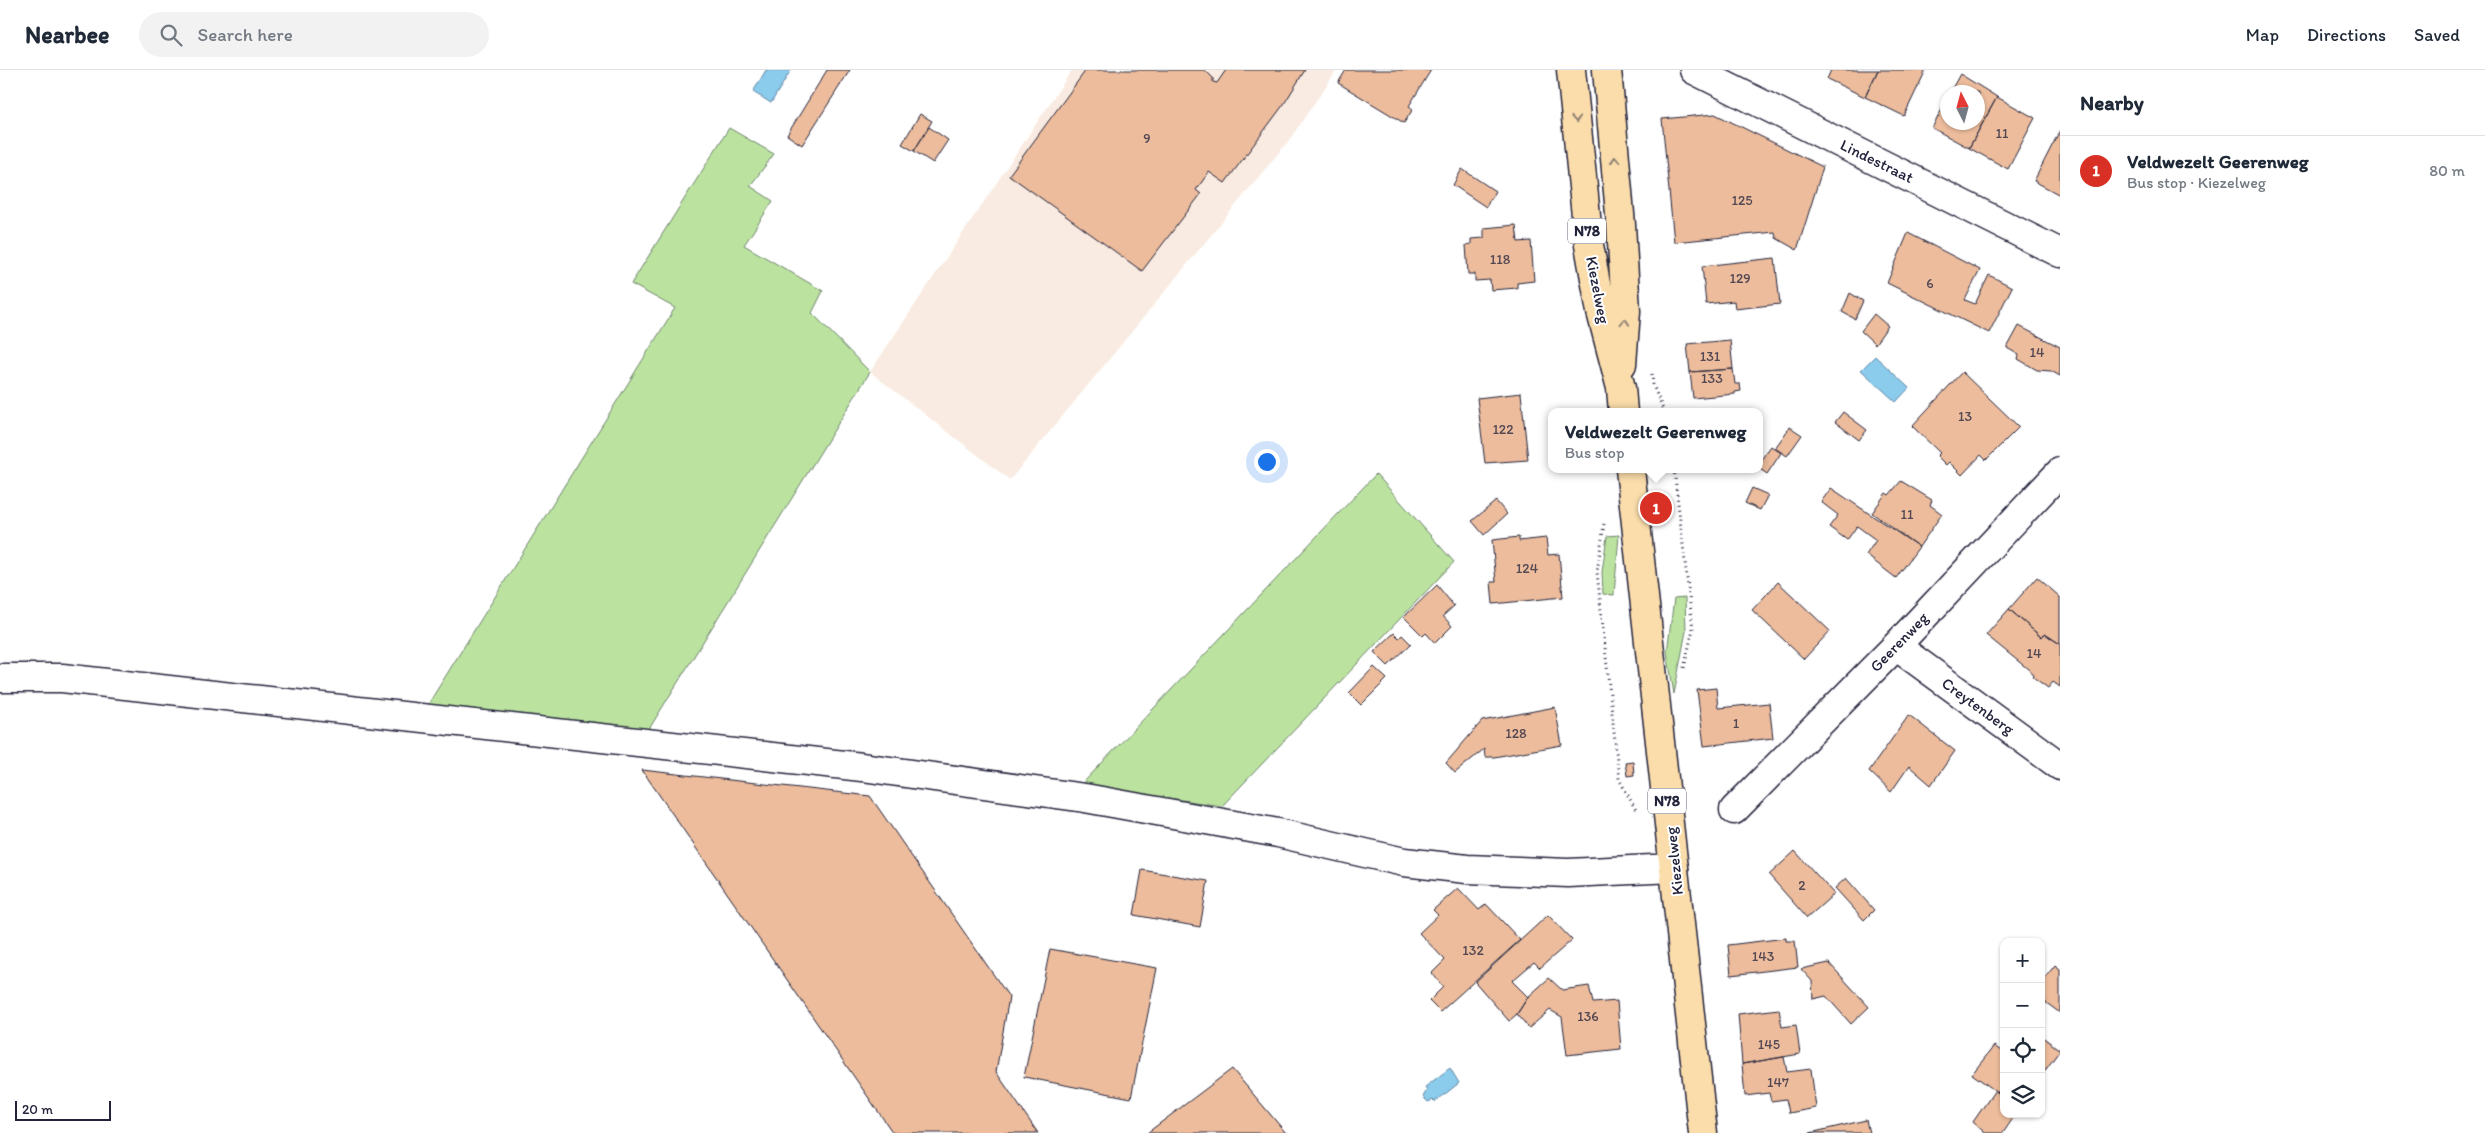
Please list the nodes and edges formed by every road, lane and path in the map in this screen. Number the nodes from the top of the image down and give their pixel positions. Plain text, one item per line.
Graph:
1 (1571, 70) edge
2 (1607, 70) edge
3 (1694, 70) edge
4 (2060, 252) edge
5 (1622, 400) edge
6 (2060, 472) edge
7 (1630, 473) edge
8 (1896, 646) junction
9 (0, 678) edge
10 (2060, 766) edge
11 (1734, 810) dead end
12 (1674, 868) junction
13 (1703, 1133) edge

1 -> 5 main road, Kiezelweg / N78
5 -> 2 main road, Kiezelweg / N78
3 - 4 street, Lindestraat
6 - 8 street, Geerenweg
7 - 12 main road, Kiezelweg / N78
8 - 10 street, Creytenberg
8 - 11 street, Geerenweg
9 - 12 street
12 - 13 main road, Kiezelweg / N78

